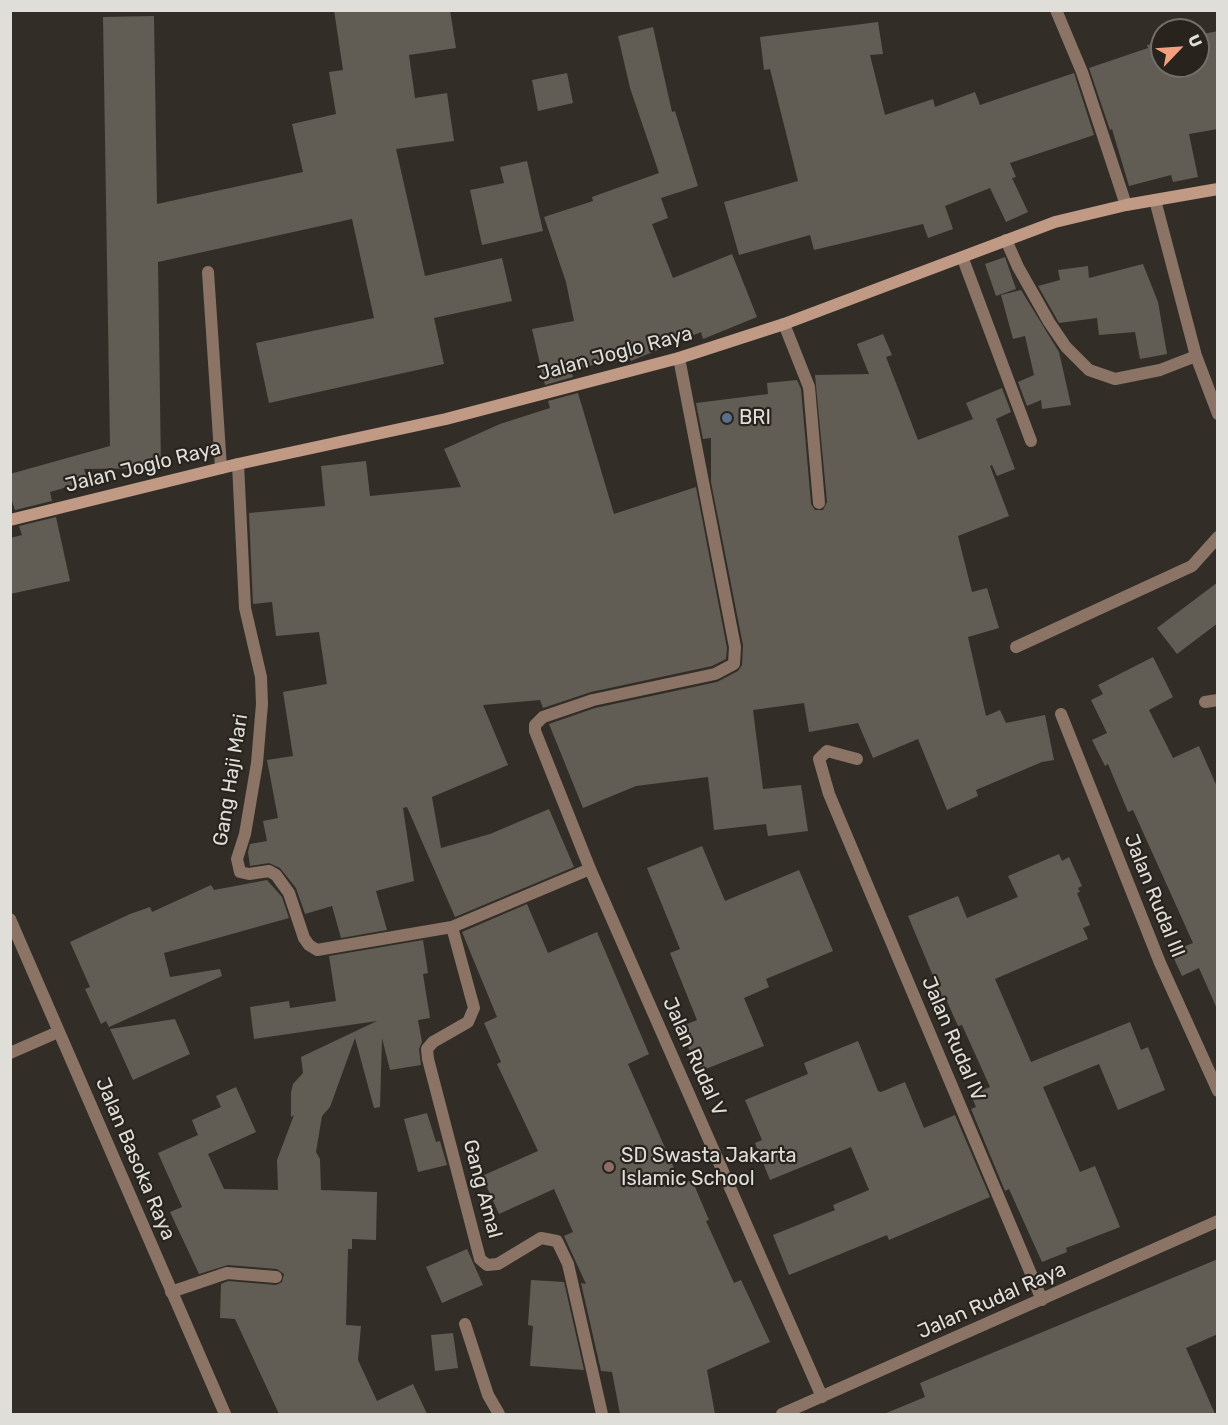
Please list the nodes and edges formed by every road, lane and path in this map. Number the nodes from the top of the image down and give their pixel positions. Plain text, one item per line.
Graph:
1 (1056, 10) edge
2 (1218, 189) edge
3 (1155, 200) junction
4 (1126, 205) junction
5 (1006, 240) junction
6 (963, 259) junction
7 (208, 272) dead end
8 (783, 324) junction
9 (1196, 356) junction
10 (679, 358) junction
11 (1218, 414) edge
12 (1031, 441) dead end
13 (238, 464) junction
14 (221, 468) junction
15 (819, 503) dead end
16 (10, 520) edge
17 (1218, 537) edge
18 (1016, 647) dead end
19 (1061, 714) dead end
20 (857, 759) dead end
21 (590, 869) junction
22 (10, 919) edge
23 (452, 927) junction
24 (58, 1032) junction
25 (10, 1053) edge
26 (1218, 1091) edge
27 (1218, 1221) edge
28 (276, 1277) dead end
29 (171, 1292) junction
30 (1042, 1300) junction
31 (465, 1324) dead end
32 (822, 1397) junction
33 (225, 1414) edge
34 (499, 1414) edge
35 (602, 1414) edge
36 (782, 1414) edge

1 - 4 street
2 - 3 main road, Jalan Joglo Raya
3 - 4 main road, Jalan Joglo Raya
3 - 9 street
4 - 5 main road, Jalan Joglo Raya
5 - 6 main road, Jalan Joglo Raya
5 - 9 street
6 - 8 main road, Jalan Joglo Raya
6 - 12 street
7 - 14 street
8 - 10 main road, Jalan Joglo Raya
8 - 15 street
9 - 11 street
10 - 13 main road, Jalan Joglo Raya
10 - 21 street, Jalan Rudal V
13 - 14 main road, Jalan Joglo Raya
13 - 23 street, Gang Haji Mari
14 - 16 main road, Jalan Joglo Raya
17 - 18 street
19 - 26 street, Jalan Rudal III
20 - 30 street, Jalan Rudal IV
21 - 23 street, Gang Haji Mari
21 - 32 street, Jalan Rudal V
22 - 24 street, Jalan Basoka Raya
23 - 35 street, Gang Amal
24 - 25 street
24 - 29 street, Jalan Basoka Raya
27 - 30 street, Jalan Rudal Raya
28 - 29 street
29 - 33 street, Jalan Basoka Raya
30 - 32 street, Jalan Rudal Raya
31 - 34 street
32 - 36 street, Jalan Rudal Raya

